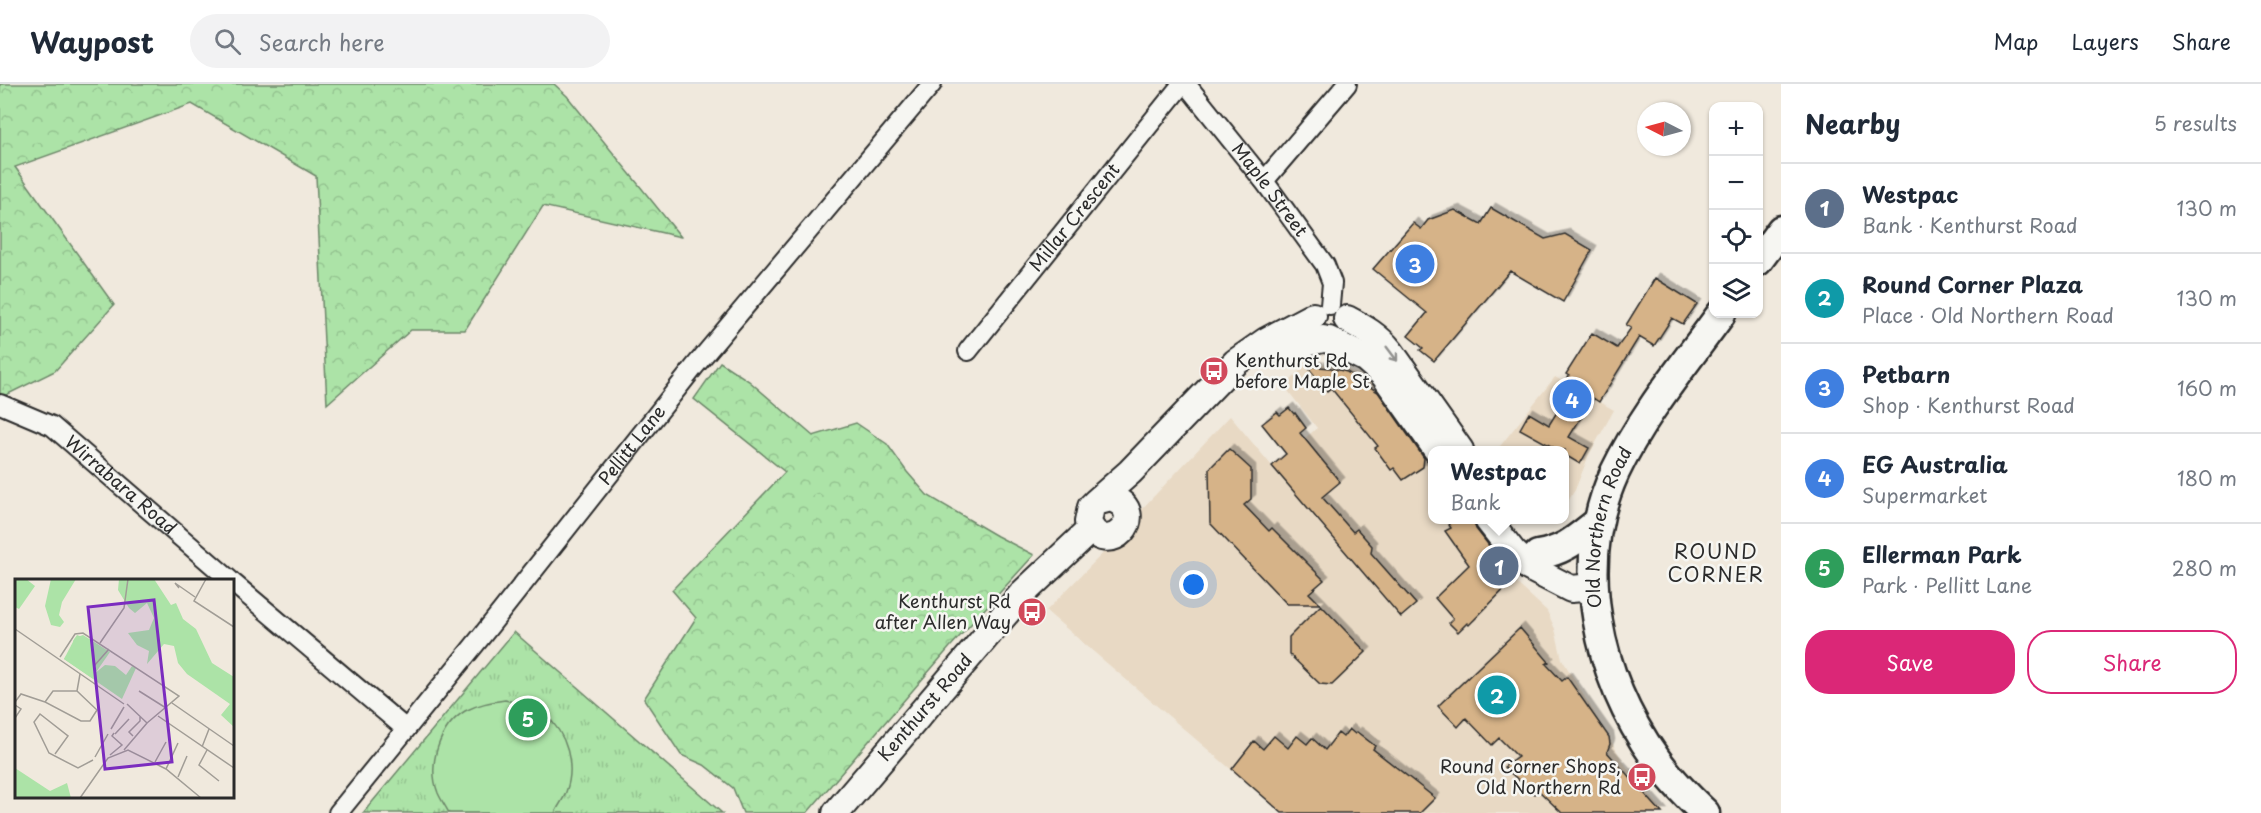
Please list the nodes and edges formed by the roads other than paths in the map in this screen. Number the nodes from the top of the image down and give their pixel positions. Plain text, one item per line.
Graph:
1 (932, 84) edge
2 (1184, 84) edge
3 (1347, 84) edge
4 (1264, 181) junction
5 (1781, 230) edge
6 (1763, 254) edge
7 (1718, 318) edge
8 (1329, 324) junction
9 (968, 351) dead end
10 (0, 404) edge
11 (1434, 446) edge
12 (1457, 446) edge
13 (1096, 502) junction
14 (1126, 511) junction
15 (1598, 522) junction
16 (1492, 524) edge
17 (1511, 524) edge
18 (1091, 529) junction
19 (1538, 555) junction
20 (229, 579) edge
21 (234, 584) edge
22 (1594, 587) junction
23 (406, 729) junction
24 (338, 813) edge
25 (836, 813) edge
26 (1704, 813) edge

1 - 23 street, Pellitt Lane
2 - 4 street, Maple Street
2 - 9 street, Millar Crescent
3 - 4 street
4 - 8 street, Maple Street
5 - 6 main road
7 - 15 main road, Old Northern Road
8 - 11 main road
8 -> 12 main road
8 - 13 main road
8 - 14 main road
10 - 20 street, Wirrabara Road
13 - 14 main road
13 - 18 main road
14 - 18 main road
15 - 19 main road
15 - 22 main road, Old Northern Road
16 - 22 main road
17 - 19 main road
18 - 25 main road, Kenthurst Road
19 - 22 main road
21 - 23 street, Wirrabara Road
22 - 26 main road, Old Northern Road
23 - 24 street, Pellitt Lane

